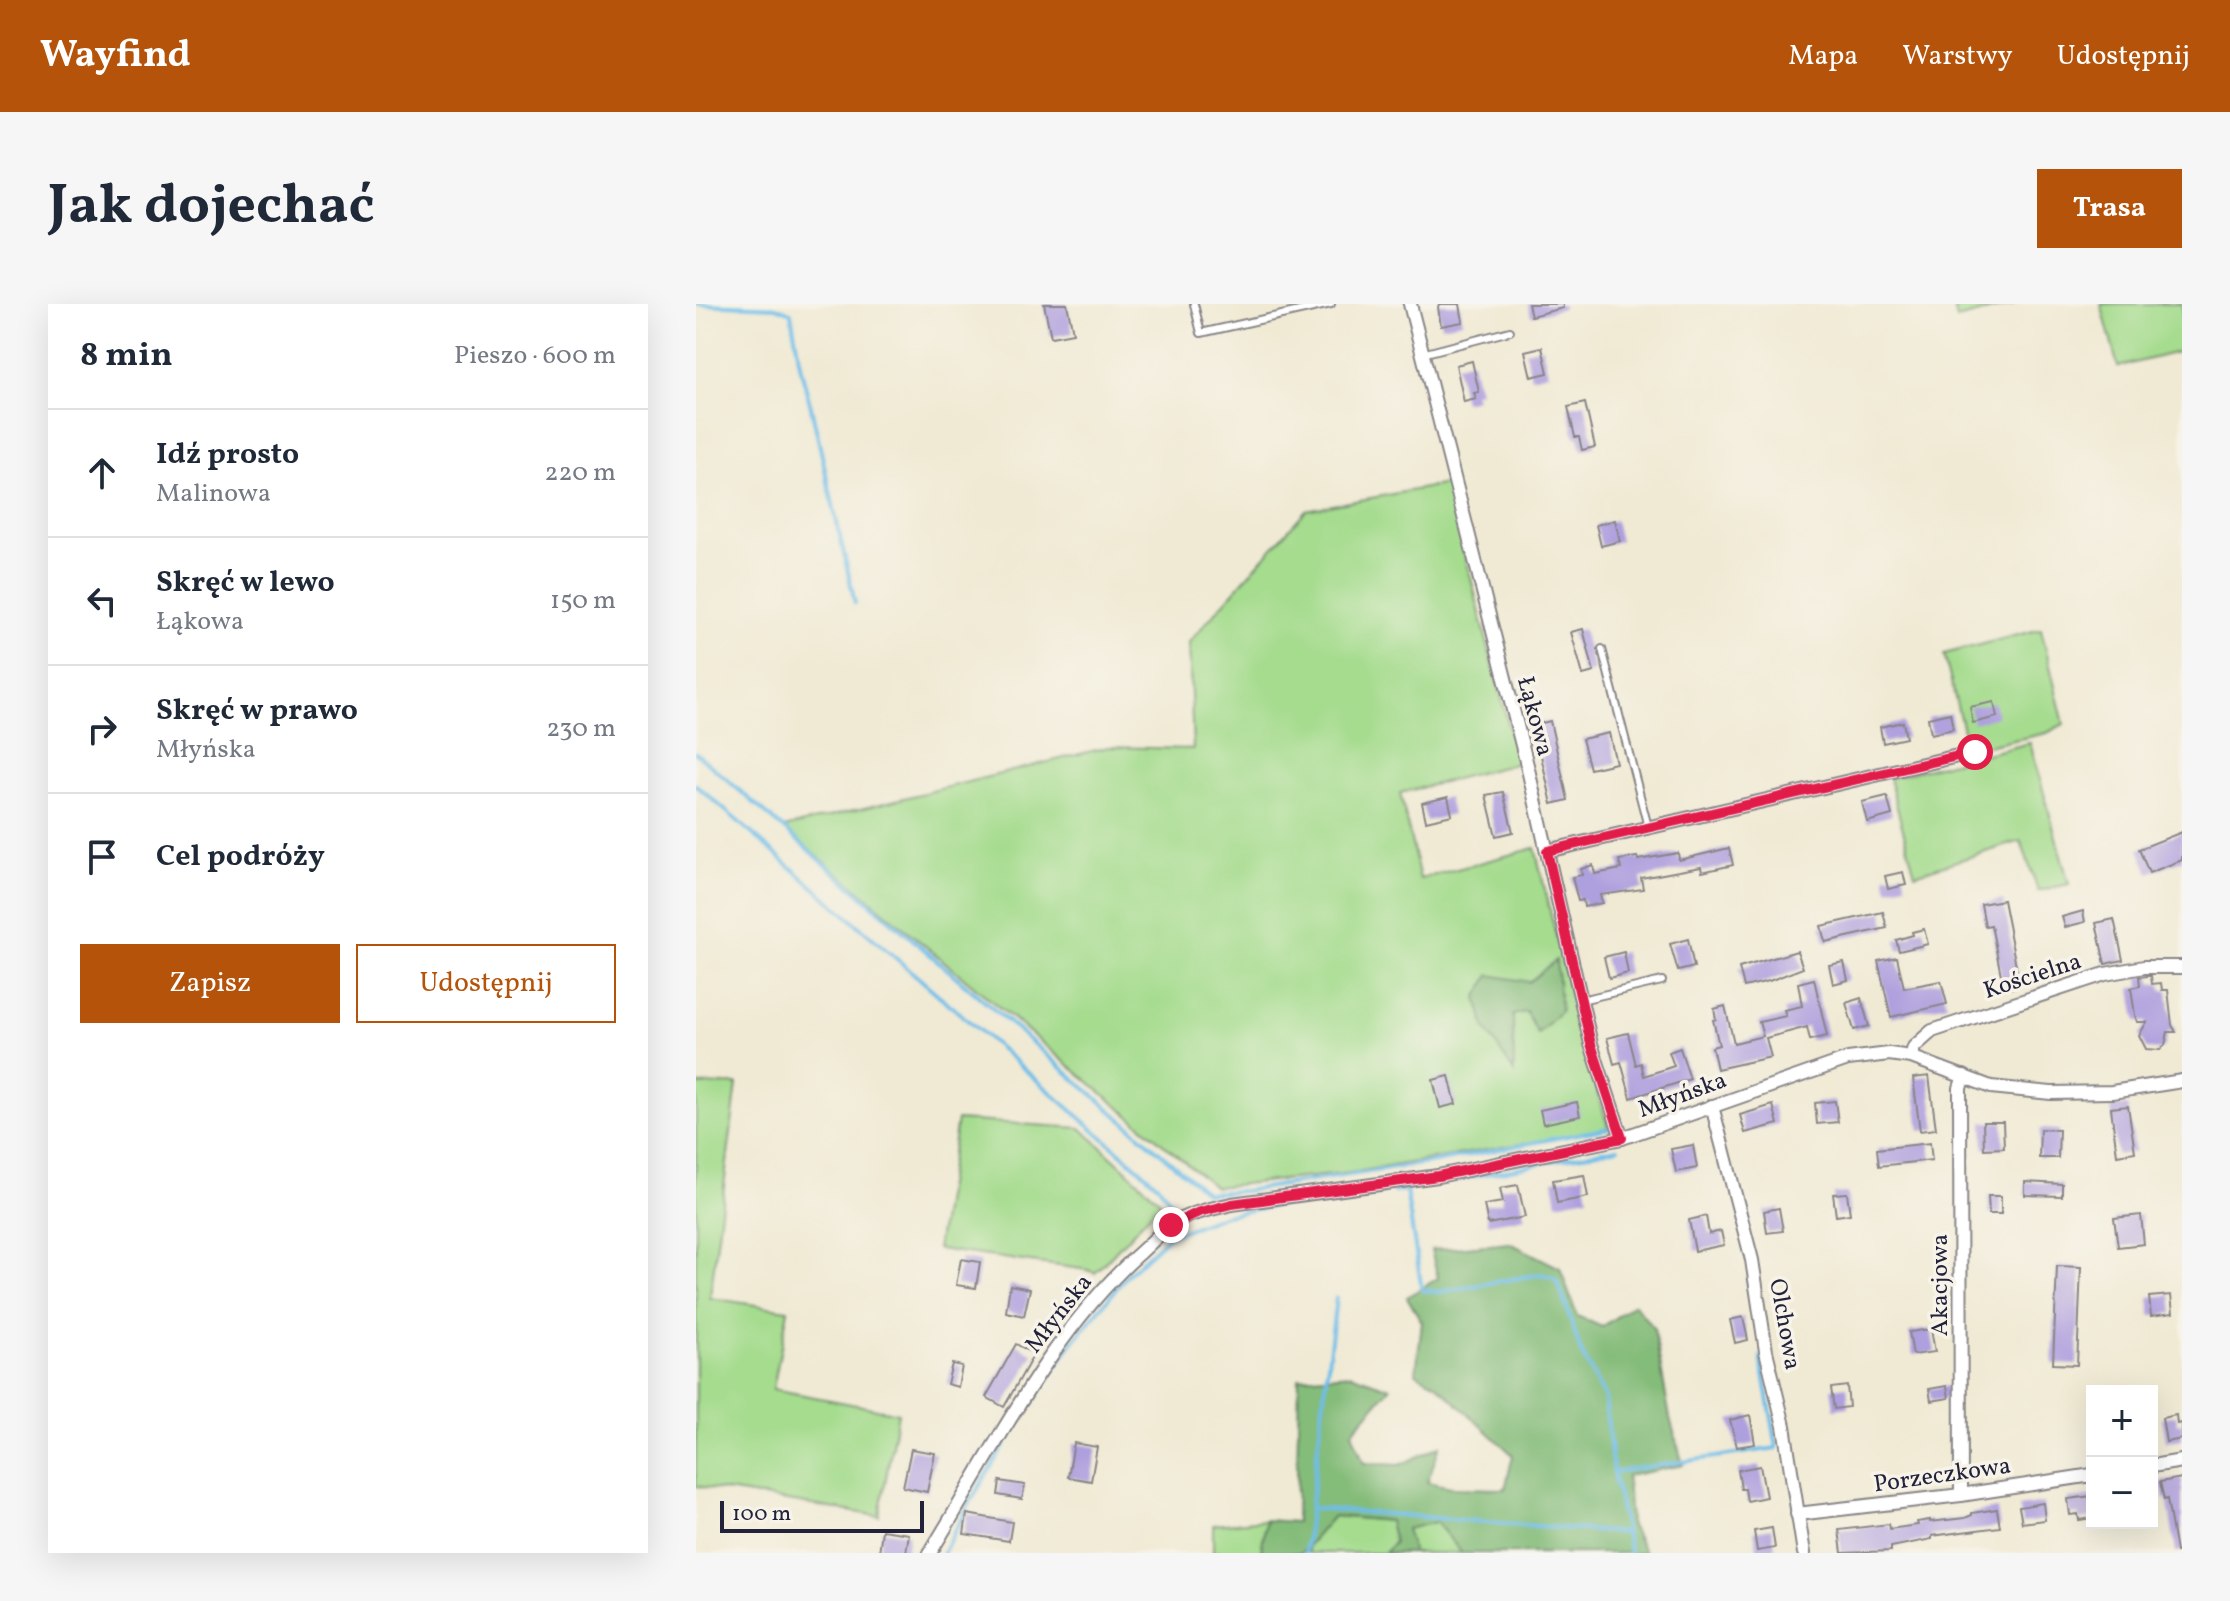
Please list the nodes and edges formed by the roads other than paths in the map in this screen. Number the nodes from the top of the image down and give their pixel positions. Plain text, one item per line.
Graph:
1 (1194, 304) edge
2 (1331, 304) edge
3 (1410, 304) edge
4 (1510, 331) dead end
5 (1422, 354) junction
6 (1602, 649) dead end
7 (1975, 752) dead end
8 (1648, 827) junction
9 (1547, 851) junction
10 (2182, 967) edge
11 (1662, 981) dead end
12 (1581, 1000) junction
13 (1911, 1057) junction
14 (1964, 1076) junction
15 (2182, 1081) edge
16 (1712, 1106) junction
17 (1622, 1138) junction
18 (2182, 1461) edge
19 (2158, 1465) edge
20 (2086, 1476) edge
21 (1961, 1495) junction
22 (1797, 1514) junction
23 (930, 1553) edge
24 (1804, 1553) edge

1 - 2 lane
3 - 5 street, Łąkowa
4 - 5 lane
5 - 9 street, Łąkowa
6 - 8 lane
7 - 8 street
8 - 9 street
9 - 12 street, Łąkowa
10 - 13 street, Kościelna
11 - 12 lane
12 - 17 street, Łąkowa
13 - 14 street, Młyńska
13 - 16 street, Młyńska
14 - 15 street, Młyńska
14 - 21 street, Akacjowa
16 - 17 street, Młyńska
16 - 22 street, Olchowa
17 - 23 street, Młyńska
18 - 19 street
20 - 21 street, Porzeczkowa
21 - 22 street, Porzeczkowa
22 - 24 street, Olchowa

